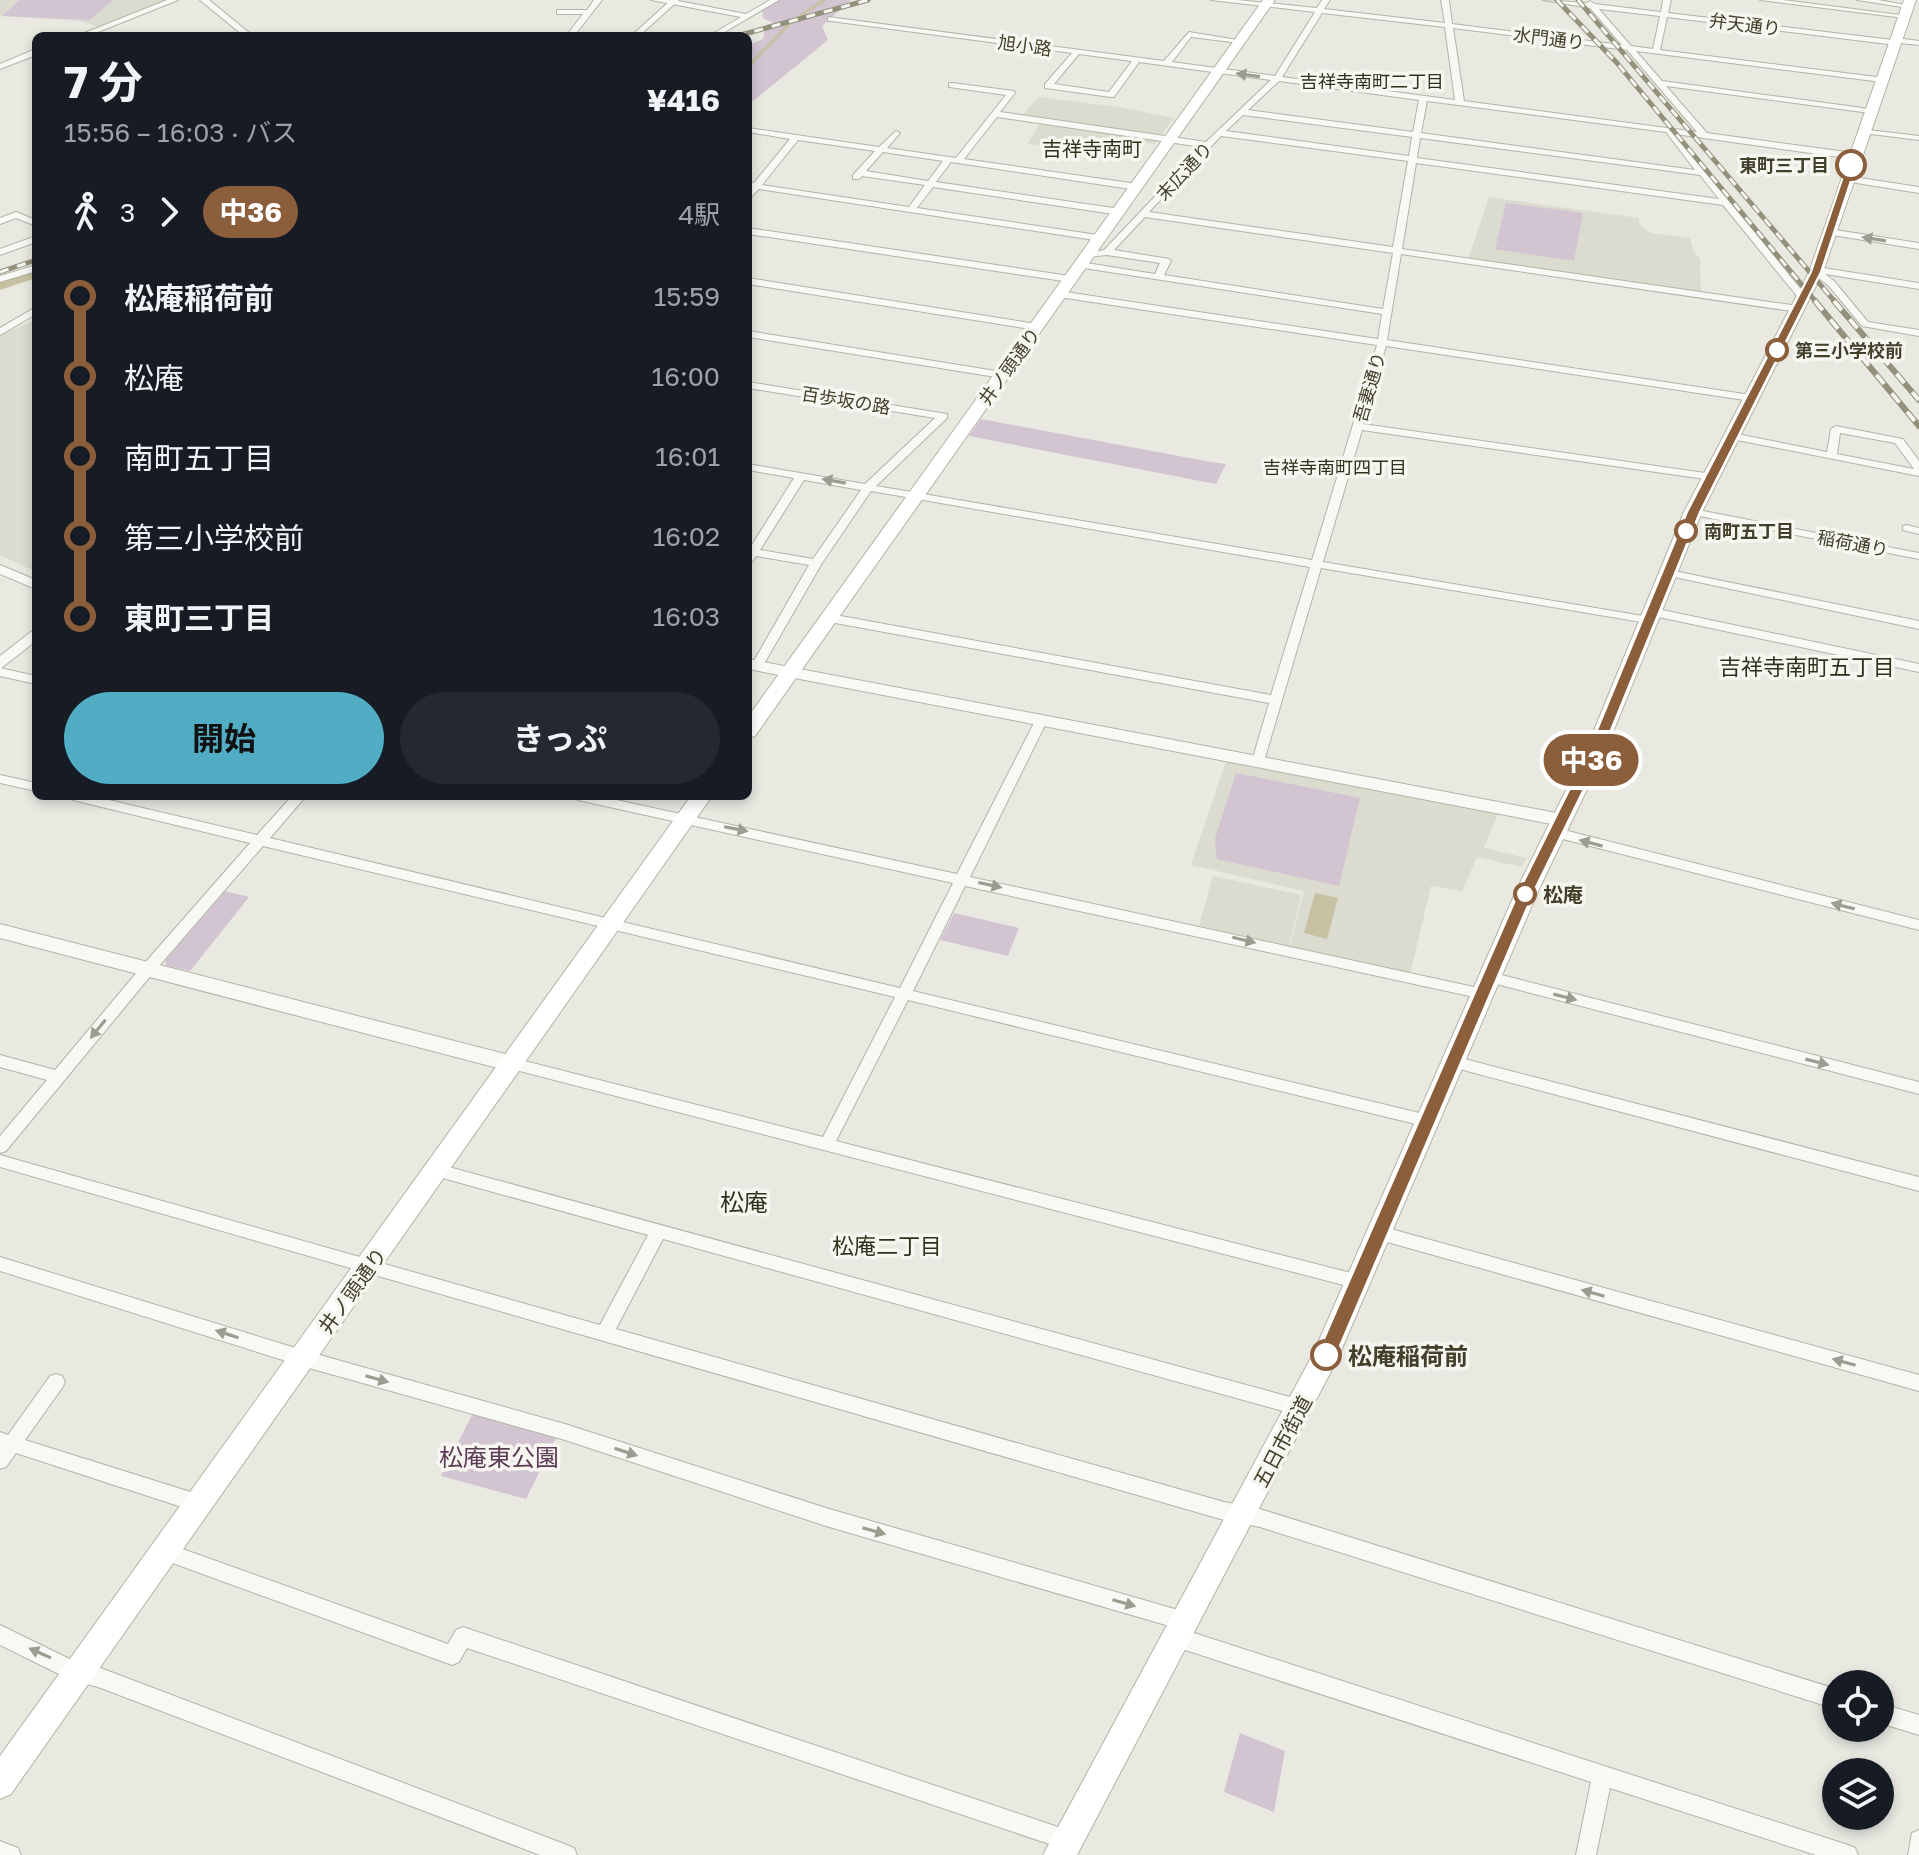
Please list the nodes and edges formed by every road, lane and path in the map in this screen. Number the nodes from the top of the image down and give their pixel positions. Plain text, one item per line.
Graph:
1 (174, 0) edge
2 (204, 0) edge
3 (598, 0) edge
4 (656, 0) edge
5 (775, 0) edge
6 (1215, 0) edge
7 (1326, 0) edge
8 (1445, 0) edge
9 (1549, 0) edge
10 (1667, 0) edge
11 (1764, 0) edge
12 (1861, 0) edge
13 (674, 1) edge
14 (1266, 3) edge
15 (1589, 3) edge
16 (1911, 8) edge
17 (1839, 9) junction
18 (560, 12) dead end
19 (589, 12) junction
20 (1319, 12) junction
21 (1664, 14) junction
22 (746, 15) junction
23 (831, 19) dead end
24 (1450, 26) junction
25 (91, 32) edge
26 (244, 32) edge
27 (573, 32) edge
28 (639, 32) edge
29 (719, 32) edge
30 (1837, 35) junction
31 (1240, 41) junction
32 (1896, 41) junction
33 (1919, 43) edge
34 (1629, 49) junction
35 (1077, 52) junction
36 (1656, 52) junction
37 (32, 54) edge
38 (1137, 60) junction
39 (1166, 64) junction
40 (0, 67) edge
41 (1219, 72) junction
42 (1277, 79) junction
43 (1882, 80) junction
44 (1659, 83) junction
45 (952, 85) dead end
46 (1423, 98) junction
47 (1460, 103) junction
48 (1870, 111) junction
49 (1242, 112) junction
50 (995, 114) junction
51 (1668, 130) junction
52 (752, 131) edge
53 (1863, 131) junction
54 (896, 133) dead end
55 (1219, 133) junction
56 (1419, 135) junction
57 (1704, 135) junction
58 (796, 137) junction
59 (1919, 138) edge
60 (1171, 139) junction
61 (1208, 145) junction
62 (879, 149) junction
63 (1854, 156) junction
64 (1414, 159) junction
65 (953, 160) junction
66 (1701, 173) junction
67 (1847, 179) junction
68 (931, 183) junction
69 (752, 186) edge
70 (1137, 187) junction
71 (1919, 190) edge
72 (1723, 202) junction
73 (911, 210) junction
74 (1120, 212) junction
75 (1144, 214) junction
76 (0, 221) edge
77 (32, 221) edge
78 (752, 232) edge
79 (1829, 232) junction
80 (32, 240) edge
81 (1104, 245) junction
82 (1919, 246) edge
83 (0, 252) edge
84 (1397, 252) junction
85 (1084, 259) junction
86 (32, 269) edge
87 (1816, 271) junction
88 (1159, 276) junction
89 (0, 279) edge
90 (1070, 279) junction
91 (752, 282) edge
92 (1919, 286) edge
93 (1059, 294) junction
94 (1801, 304) junction
95 (32, 312) edge
96 (1387, 312) junction
97 (1037, 327) junction
98 (0, 332) edge
99 (1919, 333) edge
100 (752, 335) edge
101 (1382, 343) junction
102 (1002, 375) junction
103 (752, 386) edge
104 (1751, 398) junction
105 (1358, 426) junction
106 (1732, 436) junction
107 (1831, 456) junction
108 (752, 468) edge
109 (1919, 470) edge
110 (801, 476) junction
111 (1712, 477) junction
112 (868, 487) junction
113 (915, 495) junction
114 (1693, 512) junction
115 (752, 551) edge
116 (752, 554) edge
117 (1919, 556) edge
118 (816, 563) junction
119 (1317, 564) junction
120 (0, 569) edge
121 (1669, 573) junction
122 (32, 583) edge
123 (1651, 617) junction
124 (830, 618) junction
125 (1919, 625) edge
126 (32, 636) edge
127 (0, 664) edge
128 (753, 665) edge
129 (1919, 668) edge
130 (0, 672) edge
131 (790, 673) junction
132 (32, 679) edge
133 (1276, 700) junction
134 (1042, 719) junction
135 (752, 725) edge
136 (1258, 761) junction
137 (0, 779) edge
138 (32, 786) edge
139 (90, 800) edge
140 (296, 800) edge
141 (596, 800) edge
142 (699, 800) edge
143 (685, 820) junction
144 (1559, 827) junction
145 (260, 841) junction
146 (961, 879) junction
147 (613, 925) junction
148 (1919, 925) edge
149 (0, 931) edge
150 (148, 969) junction
151 (1486, 985) junction
152 (904, 994) junction
153 (0, 1061) edge
154 (1453, 1062) junction
155 (513, 1064) junction
156 (59, 1077) junction
157 (1919, 1088) edge
158 (1428, 1121) junction
159 (826, 1146) junction
160 (0, 1147) edge
161 (0, 1161) edge
162 (438, 1170) junction
163 (1919, 1184) edge
164 (659, 1230) junction
165 (1380, 1233) junction
166 (0, 1264) edge
167 (368, 1269) junction
168 (1359, 1282) junction
169 (604, 1335) junction
170 (302, 1358) junction
171 (56, 1382) dead end
172 (1919, 1383) edge
173 (1301, 1408) junction
174 (6, 1442) edge
175 (0, 1461) edge
176 (197, 1503) junction
177 (1244, 1514) junction
178 (163, 1551) junction
179 (1181, 1629) junction
180 (0, 1635) edge
181 (78, 1673) junction
182 (1822, 1695) edge
183 (1894, 1717) edge
184 (1919, 1725) edge
185 (1602, 1777) junction
186 (0, 1783) edge
187 (1919, 1840) edge
188 (1063, 1848) edge
189 (0, 1851) edge
190 (11, 1855) edge
191 (567, 1855) edge
192 (1586, 1855) edge
193 (1848, 1855) edge
194 (1918, 1855) edge

1 - 25 street
2 - 26 street
3 - 19 street
4 - 13 street
5 - 22 street
6 - 14 street, 水門通り
7 - 20 street
8 - 24 street
9 - 15 street, 弁天通り
10 - 21 street
11 - 17 street
12 - 16 street
13 - 22 street
13 - 28 street
14 - 20 street, 水門通り
14 - 31 main road, 井ノ頭通り
15 - 21 street, 弁天通り
15 - 34 street
16 - 17 street
16 - 32 main road, 五日市街道
17 - 30 street
18 - 19 street
19 - 27 street
20 - 24 street, 水門通り
20 - 42 street
21 - 30 street, 弁天通り
21 - 36 street
22 - 29 street
23 - 35 street, 旭小路
24 - 34 street, 水門通り
24 - 47 street
30 - 32 street, 弁天通り
31 - 39 street
31 - 41 main road, 井ノ頭通り
32 - 33 street, 弁天通り
32 - 43 main road, 五日市街道
34 - 36 street, 水門通り
34 - 44 street
35 - 38 street, 旭小路
35 - 38 street
36 - 43 street, 水門通り
37 - 40 street
38 - 39 street, 旭小路
39 - 41 street, 旭小路
42 -> 41 street, 旭小路
41 - 60 main road, 井ノ頭通り
42 - 46 street, 旭小路
42 - 49 street, 末広通り
43 - 48 main road, 五日市街道
44 - 48 street
44 - 57 street
45 - 50 street
46 - 47 street, 旭小路
46 - 56 street, 吾妻通り
47 - 51 street, 旭小路
48 - 53 main road, 五日市街道
49 - 55 street, 末広通り
49 - 56 street
50 - 60 street
50 - 65 street
51 - 57 street, 旭小路
51 - 66 street
52 - 58 street
53 - 59 street
53 - 63 main road, 五日市街道
54 - 62 street
55 - 61 street, 末広通り
55 - 64 street
56 - 64 street, 吾妻通り
56 - 66 street
57 - 63 street, 旭小路
58 - 62 street
58 - 69 street
60 - 61 street
60 - 70 main road, 井ノ頭通り
61 - 75 street, 末広通り
62 - 65 street
62 - 68 street
63 - 67 main road, 五日市街道
64 - 72 street
64 - 84 street, 吾妻通り
65 - 68 street
65 - 70 street
66 - 72 street
67 - 71 street
67 - 79 main road, 五日市街道
68 - 73 street
68 - 74 street
69 - 73 street
70 - 74 main road, 井ノ頭通り
72 - 94 street
73 - 81 street
74 - 81 main road, 井ノ頭通り
75 - 81 street, 末広通り
75 - 84 street
76 - 77 street
78 - 90 street
82 -> 79 street
79 - 87 main road, 五日市街道
80 - 83 street
81 - 85 main road, 井ノ頭通り
81 - 88 street
84 - 94 street
84 - 96 street, 吾妻通り
85 - 88 street
85 - 90 main road, 井ノ頭通り
86 - 89 street
87 - 92 street
87 - 94 main road, 五日市街道
87 - 99 street
88 - 96 street
90 - 93 main road, 井ノ頭通り
91 - 97 street
93 - 97 main road, 井ノ頭通り
93 - 101 street
94 - 104 main road, 五日市街道
95 - 98 street
96 - 101 street, 吾妻通り
97 - 102 main road, 井ノ頭通り
100 - 102 street
101 - 104 street
101 - 105 street, 吾妻通り
102 - 113 main road, 井ノ頭通り
103 - 112 street, 百歩坂の路
104 - 106 main road, 五日市街道
105 - 111 street
105 - 119 street, 吾妻通り
106 - 107 street
106 - 111 main road, 五日市街道
107 - 109 street
107 - 109 street
108 - 110 street
112 -> 110 street
110 - 115 street
111 - 114 main road, 五日市街道
112 - 113 street
112 - 118 street
113 - 119 street
113 - 124 main road, 井ノ頭通り
114 - 117 street, 稲荷通り
114 - 121 main road, 五日市街道
116 - 118 street
118 - 128 street
119 - 123 street
119 - 133 street, 吾妻通り
120 - 122 street
121 - 123 main road, 五日市街道
121 - 125 street
123 - 129 street
123 - 144 main road, 五日市街道
124 - 131 main road, 井ノ頭通り
124 - 133 street
126 - 127 street
128 - 131 street
130 - 132 street
131 - 134 street
131 - 135 main road, 井ノ頭通り
133 - 136 street, 吾妻通り
134 - 136 street
134 - 146 street
136 - 144 street
137 - 138 street
139 - 145 street
140 - 145 street
141 - 143 street
142 - 143 main road, 井ノ頭通り
143 -> 146 street
143 - 147 main road, 井ノ頭通り
148 -> 144 street
144 - 151 main road, 五日市街道
145 - 147 street
145 - 150 street
146 -> 151 street
146 - 152 street
147 - 152 street
147 - 155 main road, 井ノ頭通り
149 - 150 street
150 - 155 street
150 -> 156 street
151 - 154 main road, 五日市街道
151 -> 157 street
152 - 158 street
152 - 159 street
153 - 156 street
154 - 158 main road, 五日市街道
154 - 163 street
155 - 159 street
155 - 162 main road, 井ノ頭通り
156 - 160 street
158 - 165 main road, 五日市街道
159 - 168 street
161 - 167 street
162 - 164 street
162 - 167 main road, 井ノ頭通り
164 - 169 street
164 - 173 street
165 - 168 main road, 五日市街道
172 -> 165 street
170 -> 166 street
167 - 169 street
167 - 170 main road, 井ノ頭通り
168 - 173 main road, 五日市街道
169 - 177 street
170 - 176 main road, 井ノ頭通り
170 -> 179 street
171 - 174 street
173 - 177 main road, 五日市街道
174 - 175 street
174 - 176 street
176 - 178 main road, 井ノ頭通り
177 - 179 main road, 五日市街道
177 - 182 street
178 - 181 main road, 井ノ頭通り
178 - 188 street
179 - 185 street
179 - 188 main road, 五日市街道
181 -> 180 street
181 - 186 main road, 井ノ頭通り
181 - 191 street
183 - 184 street
185 - 192 street
185 - 193 street
187 - 194 street
189 - 190 street

